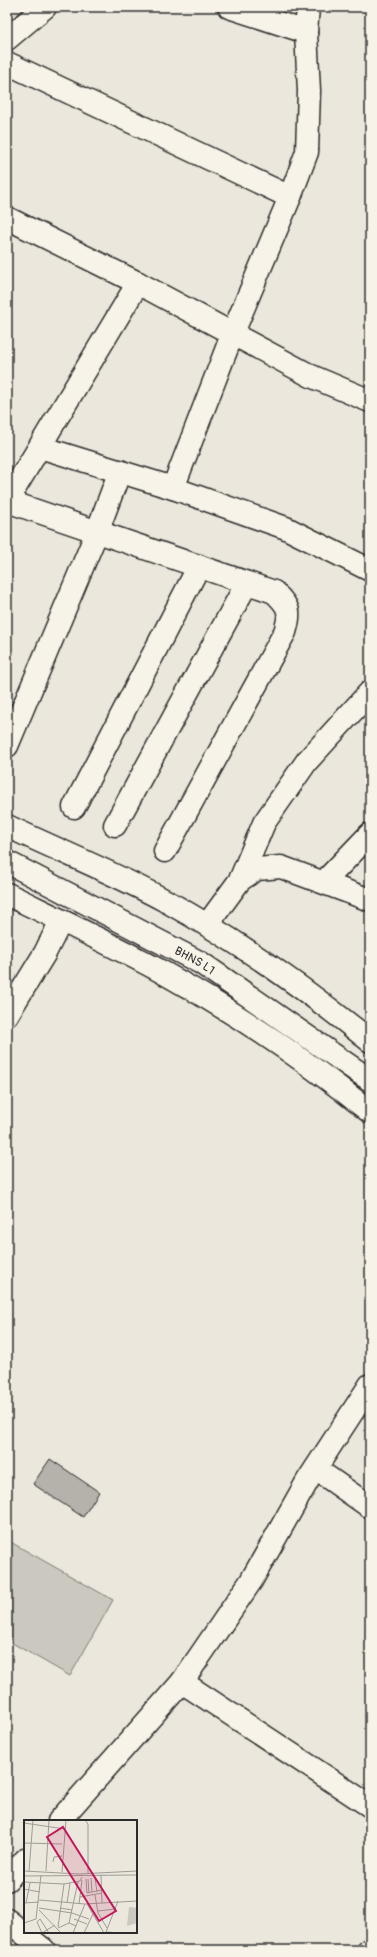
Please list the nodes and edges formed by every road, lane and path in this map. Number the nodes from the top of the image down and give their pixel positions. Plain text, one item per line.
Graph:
1 (45, 7) edge
2 (229, 7) edge
3 (308, 7) edge
4 (306, 32) junction
5 (7, 40) edge
6 (7, 63) edge
7 (290, 197) junction
8 (7, 218) edge
9 (138, 283) junction
10 (232, 335) junction
11 (370, 401) edge
12 (40, 447) junction
13 (120, 471) junction
14 (174, 488) junction
15 (7, 501) edge
16 (97, 532) junction
17 (199, 566) junction
18 (370, 570) edge
19 (247, 583) junction
20 (370, 692) edge
21 (7, 746) edge
22 (74, 807) dead end
23 (7, 826) edge
24 (115, 826) dead end
25 (370, 834) edge
26 (164, 851) dead end
27 (7, 862) edge
28 (7, 877) edge
29 (240, 880) junction
30 (324, 882) junction
31 (7, 894) edge
32 (370, 900) edge
33 (61, 921) junction
34 (206, 925) junction
35 (10, 1006) edge
36 (370, 1041) edge
37 (370, 1080) edge
38 (370, 1088) edge
39 (370, 1112) edge
40 (370, 1386) edge
41 (316, 1469) junction
42 (370, 1507) edge
43 (182, 1682) junction
44 (370, 1806) edge
45 (60, 1820) edge
46 (24, 1861) edge
47 (7, 1880) edge
48 (7, 1920) edge
49 (44, 1950) edge

1 - 5 street
2 - 4 street
3 - 4 street
4 - 7 street
6 - 7 street
7 - 10 street
8 - 9 street
9 - 10 street
9 - 12 street
10 - 11 street
10 - 14 street
12 - 13 street
12 - 15 street
13 - 14 street
13 - 16 street
14 - 18 street
15 - 16 street
16 - 17 street
16 - 21 street
17 - 19 street
17 - 22 street
19 - 24 street
19 - 26 street
20 - 29 street
23 - 34 street
25 - 30 street
27 - 37 street, BHNS L1
28 - 38 street, BHNS L1
29 - 30 street
29 - 34 street
30 - 32 street
31 - 33 street
33 - 35 street
33 - 39 street
34 - 36 street
40 - 41 street
41 - 42 street
41 - 43 street
43 - 44 street
43 - 45 street
46 - 47 street
48 - 49 street

